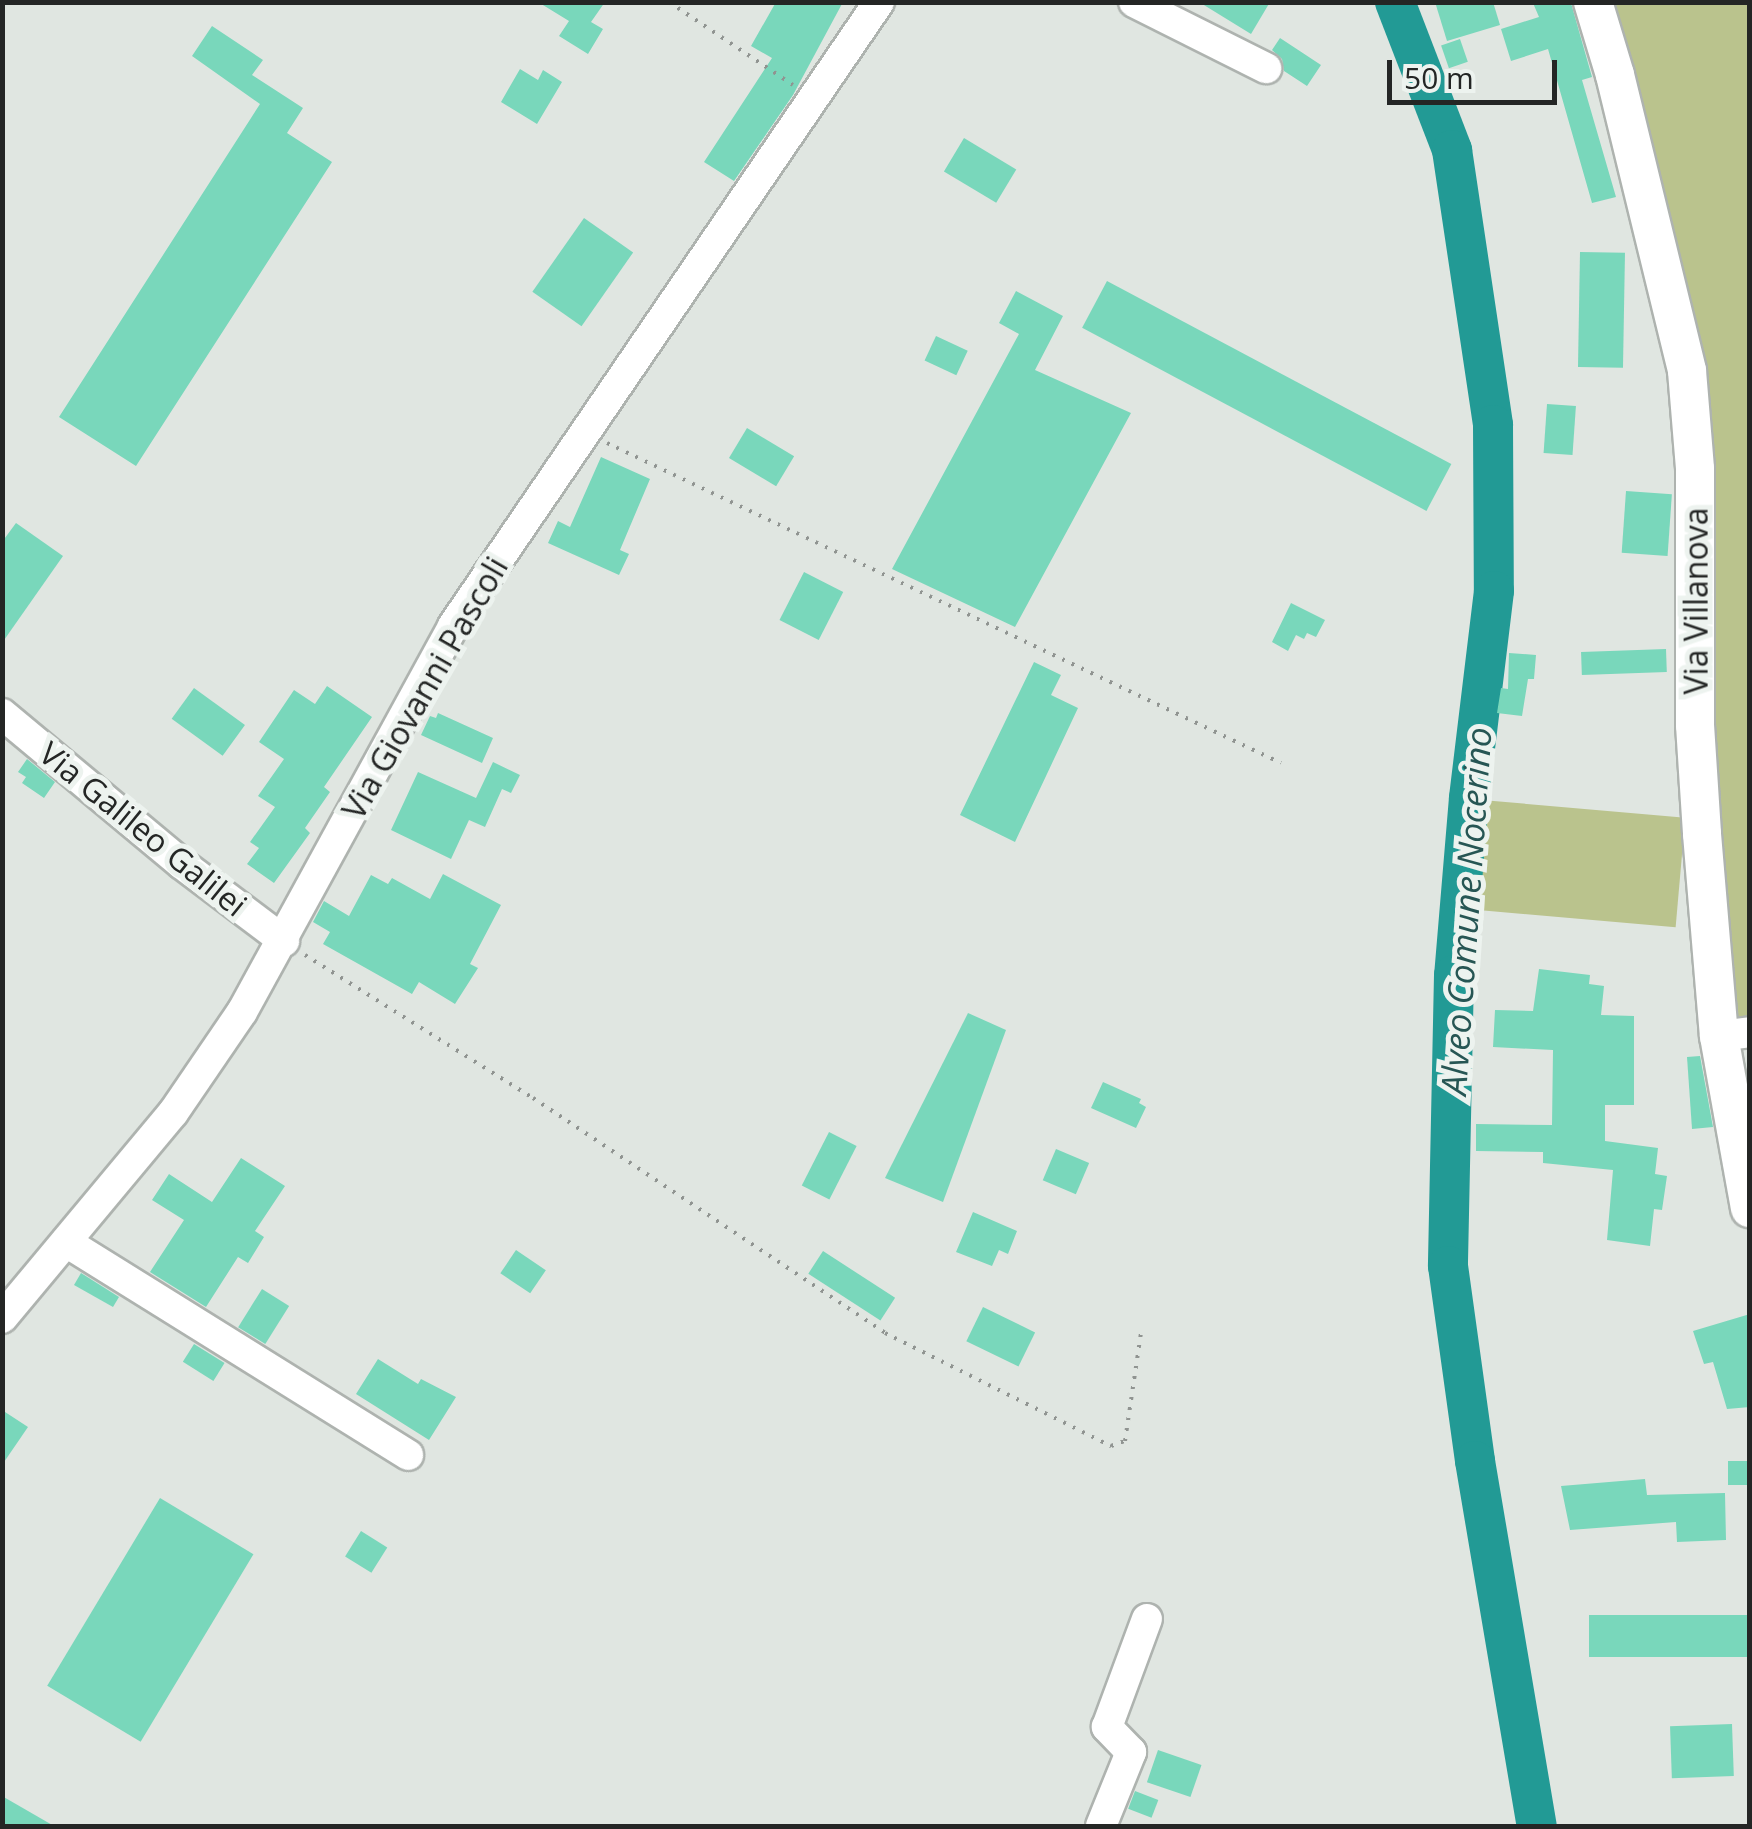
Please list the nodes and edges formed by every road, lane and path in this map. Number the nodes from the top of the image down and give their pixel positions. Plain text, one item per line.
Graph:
1 (670, 2) edge
2 (878, 2) edge
3 (1134, 2) edge
4 (1593, 2) edge
5 (1266, 68) dead end
6 (814, 99) junction
7 (585, 432) junction
8 (2, 714) edge
9 (1281, 763) dead end
10 (284, 941) junction
11 (1734, 1034) edge
12 (1750, 1208) edge
13 (66, 1242) junction
14 (2, 1318) edge
15 (1141, 1333) dead end
16 (408, 1455) dead end
17 (1147, 1619) dead end
18 (1100, 1826) edge

1 - 6 path
2 - 6 street, Via Giovanni Pascoli
3 - 5 street
4 - 11 main road, Via Villanova
6 - 7 street, Via Giovanni Pascoli
7 - 9 path
7 - 10 street, Via Giovanni Pascoli
8 - 10 street, Via Galileo Galilei
10 - 13 street, Via Giovanni Pascoli
10 - 15 path
11 - 12 main road, Via Villanova
13 - 14 street, Via Giovanni Pascoli
13 - 16 street
17 - 18 street

